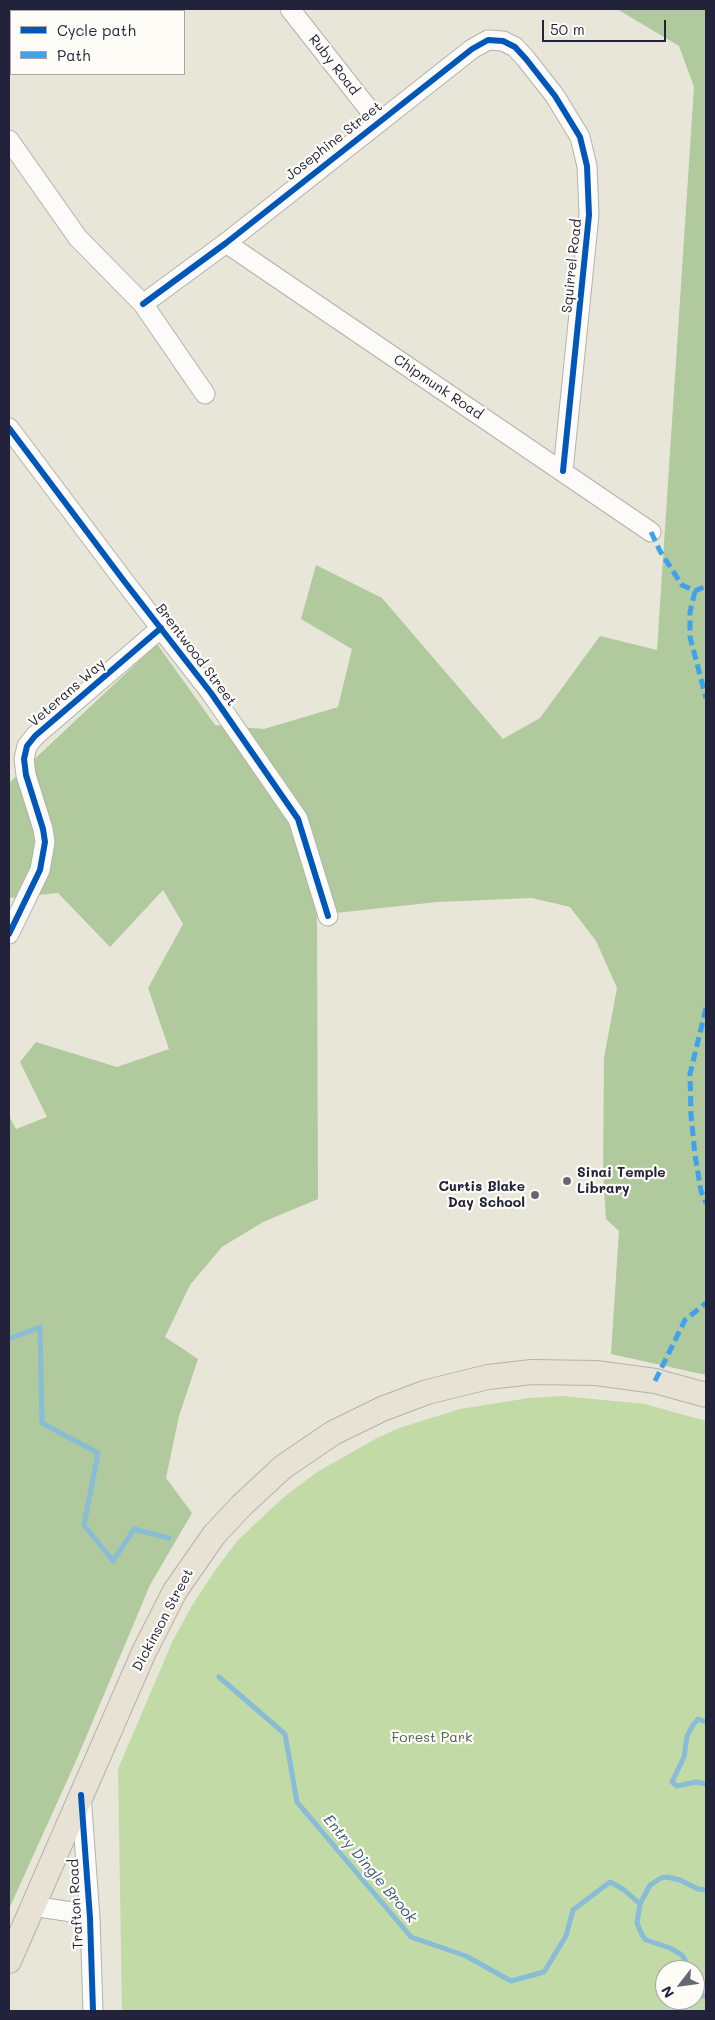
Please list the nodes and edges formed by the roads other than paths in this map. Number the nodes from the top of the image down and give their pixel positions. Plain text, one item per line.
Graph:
1 (290, 9) edge
2 (540, 76) joint
3 (378, 121) junction
4 (9, 140) edge
5 (226, 243) junction
6 (143, 304) junction
7 (205, 394) dead end
8 (9, 428) edge
9 (563, 472) junction
10 (651, 532) dead end
11 (161, 628) junction
12 (328, 916) dead end
13 (9, 934) edge
14 (706, 1395) edge
15 (81, 1794) junction
16 (32, 1906) junction
17 (90, 1918) junction
18 (9, 1961) edge
19 (93, 2011) edge

1 - 3 street, Ruby Road
2 - 3 street, Josephine Street
2 - 9 street, Squirrel Road
3 - 5 street, Josephine Street
4 - 6 street
5 - 6 street, Josephine Street
5 - 9 street, Chipmunk Road
6 - 7 street
8 - 11 street, Brentwood Street
9 - 10 street, Chipmunk Road
11 - 12 street, Brentwood Street
11 - 13 street, Veterans Way
14 - 15 main road, Dickinson Street
15 - 16 main road, Dickinson Street
15 - 17 street, Trafton Road
16 - 17 street, Trafton Road
16 - 18 main road, Dickinson Street
17 - 19 street, Trafton Road

